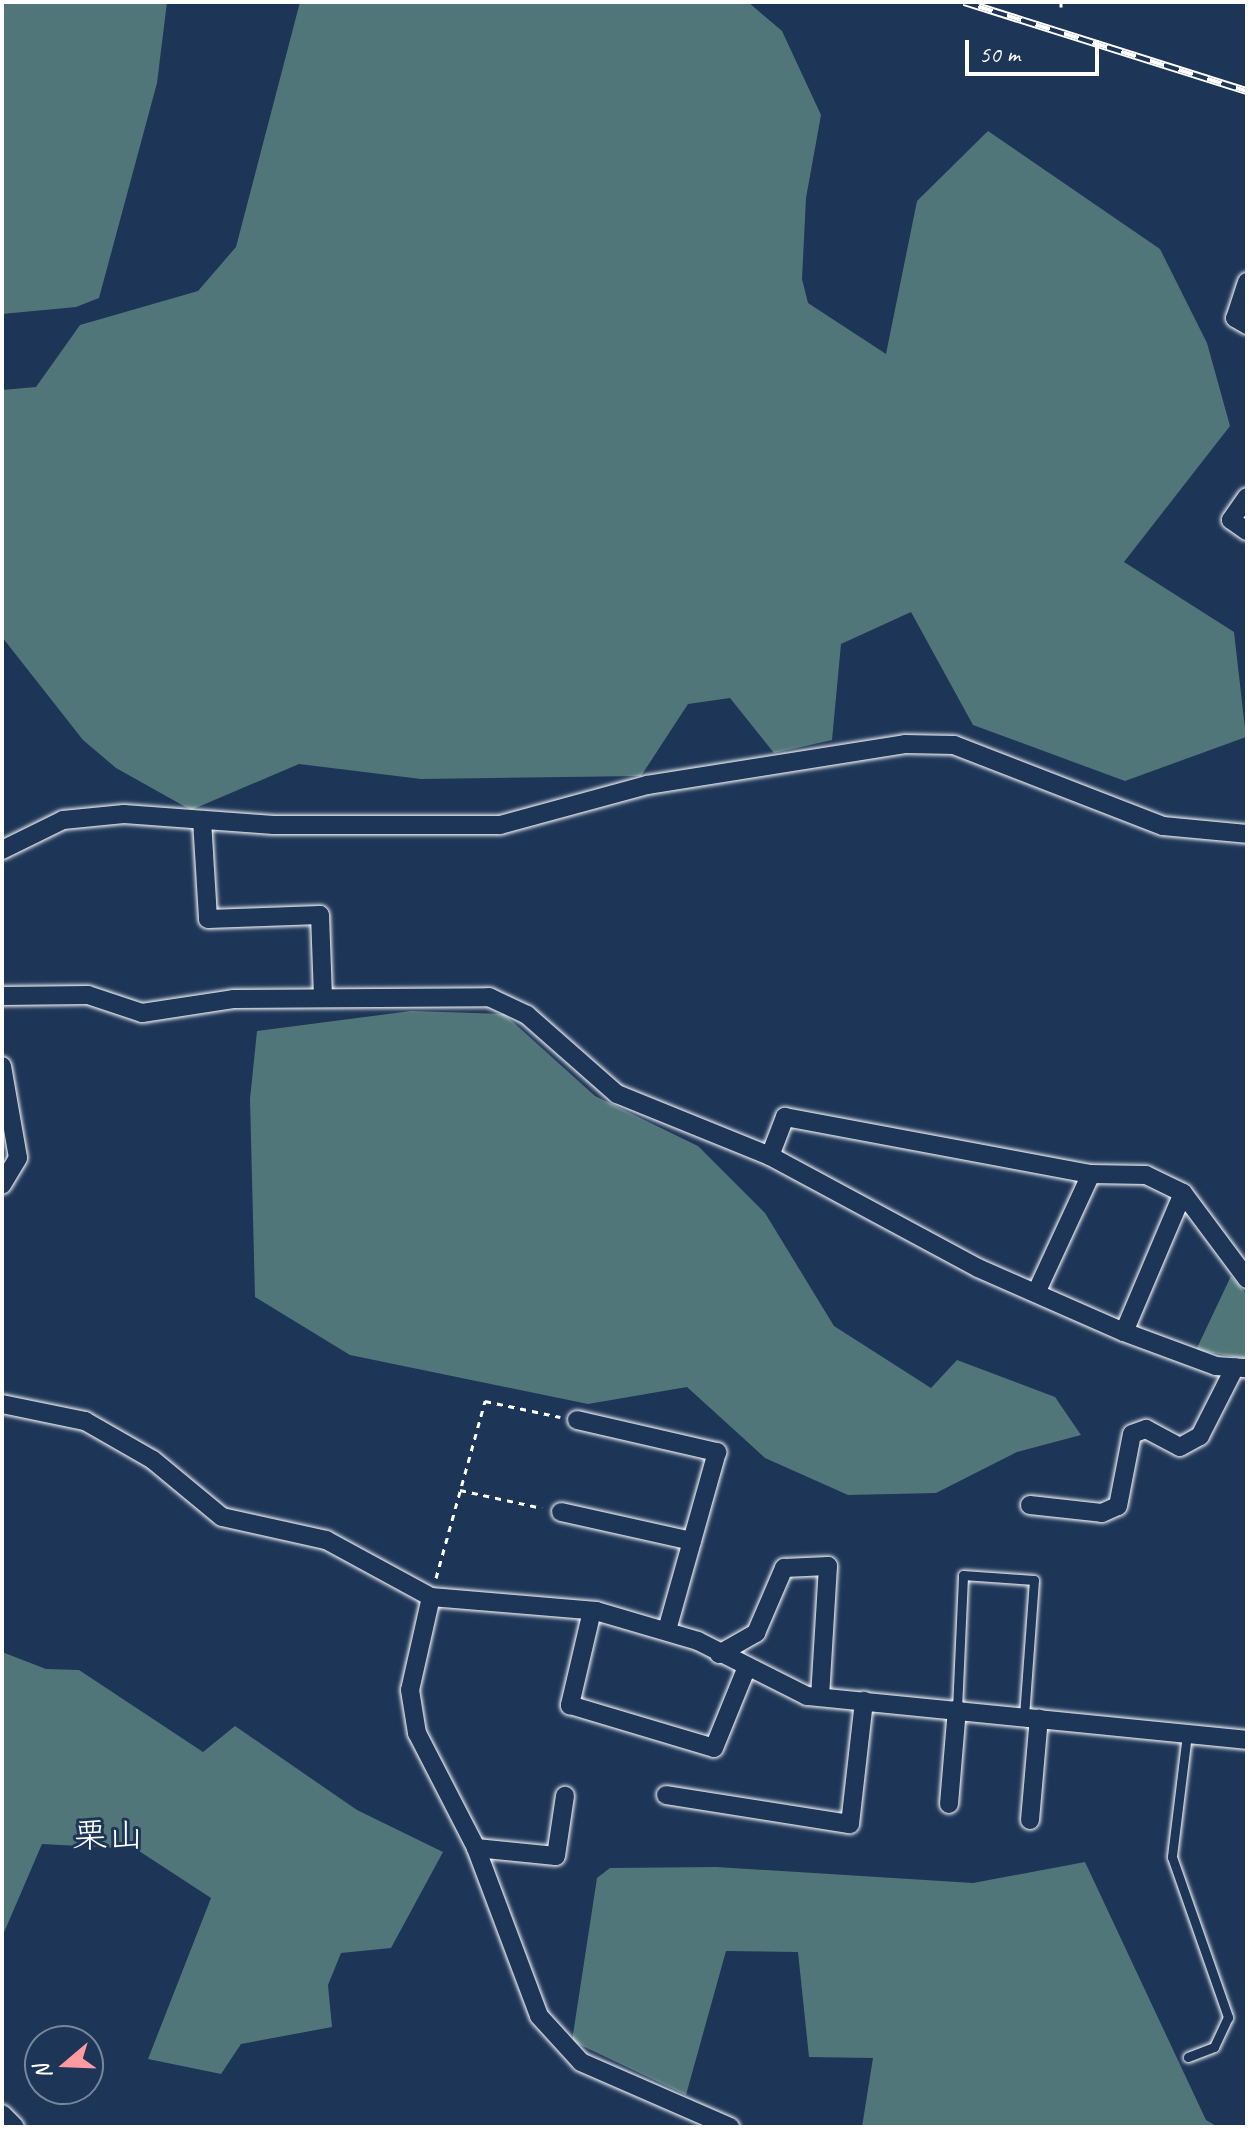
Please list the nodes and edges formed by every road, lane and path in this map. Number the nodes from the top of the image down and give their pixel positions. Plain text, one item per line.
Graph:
1 (1247, 282) edge
2 (1247, 325) edge
3 (1247, 497) edge
4 (1247, 531) edge
5 (202, 820) junction
6 (1247, 834) edge
7 (2, 850) edge
8 (2, 996) edge
9 (323, 998) junction
10 (2, 1066) edge
11 (770, 1156) junction
12 (1091, 1174) junction
13 (2, 1185) edge
14 (1183, 1193) junction
15 (1247, 1279) edge
16 (1036, 1293) junction
17 (1124, 1332) junction
18 (1241, 1367) edge
19 (2, 1404) edge
20 (577, 1420) joint
21 (460, 1490) junction
22 (1030, 1505) dead end
23 (561, 1512) joint
24 (692, 1541) junction
25 (431, 1597) junction
26 (592, 1611) junction
27 (667, 1630) junction
28 (719, 1654) junction
29 (746, 1669) junction
30 (820, 1697) junction
31 (864, 1701) junction
32 (957, 1709) junction
33 (1031, 1717) junction
34 (1187, 1734) junction
35 (1247, 1740) edge
36 (666, 1795) dead end
37 (565, 1796) dead end
38 (949, 1804) dead end
39 (1030, 1820) dead end
40 (476, 1848) junction
41 (1188, 2057) dead end
42 (2, 2114) edge
43 (15, 2127) edge
44 (730, 2127) edge

1 - 2 street
3 - 4 street
5 - 6 street
5 - 7 street
5 - 9 street
8 - 9 street
9 - 11 street
10 - 13 street
11 - 12 street
11 - 16 street
12 - 14 street
12 - 16 street
14 - 15 street
14 - 17 street
16 - 17 street
17 - 18 street
18 - 22 street
19 - 25 street
20 - 21 path
20 - 24 street
21 - 23 path
21 - 25 path
23 - 24 street
24 - 27 street
25 - 26 street
25 - 40 street
26 - 27 street
26 - 29 street
27 - 28 street
28 - 29 street
28 - 30 street
29 - 30 street
30 - 31 street
31 - 32 street
31 - 36 street
32 - 33 street
32 - 33 lane
32 - 38 street
33 - 34 street
33 - 39 street
34 - 35 street
34 - 41 lane
37 - 40 street
40 - 44 street
42 - 43 street

